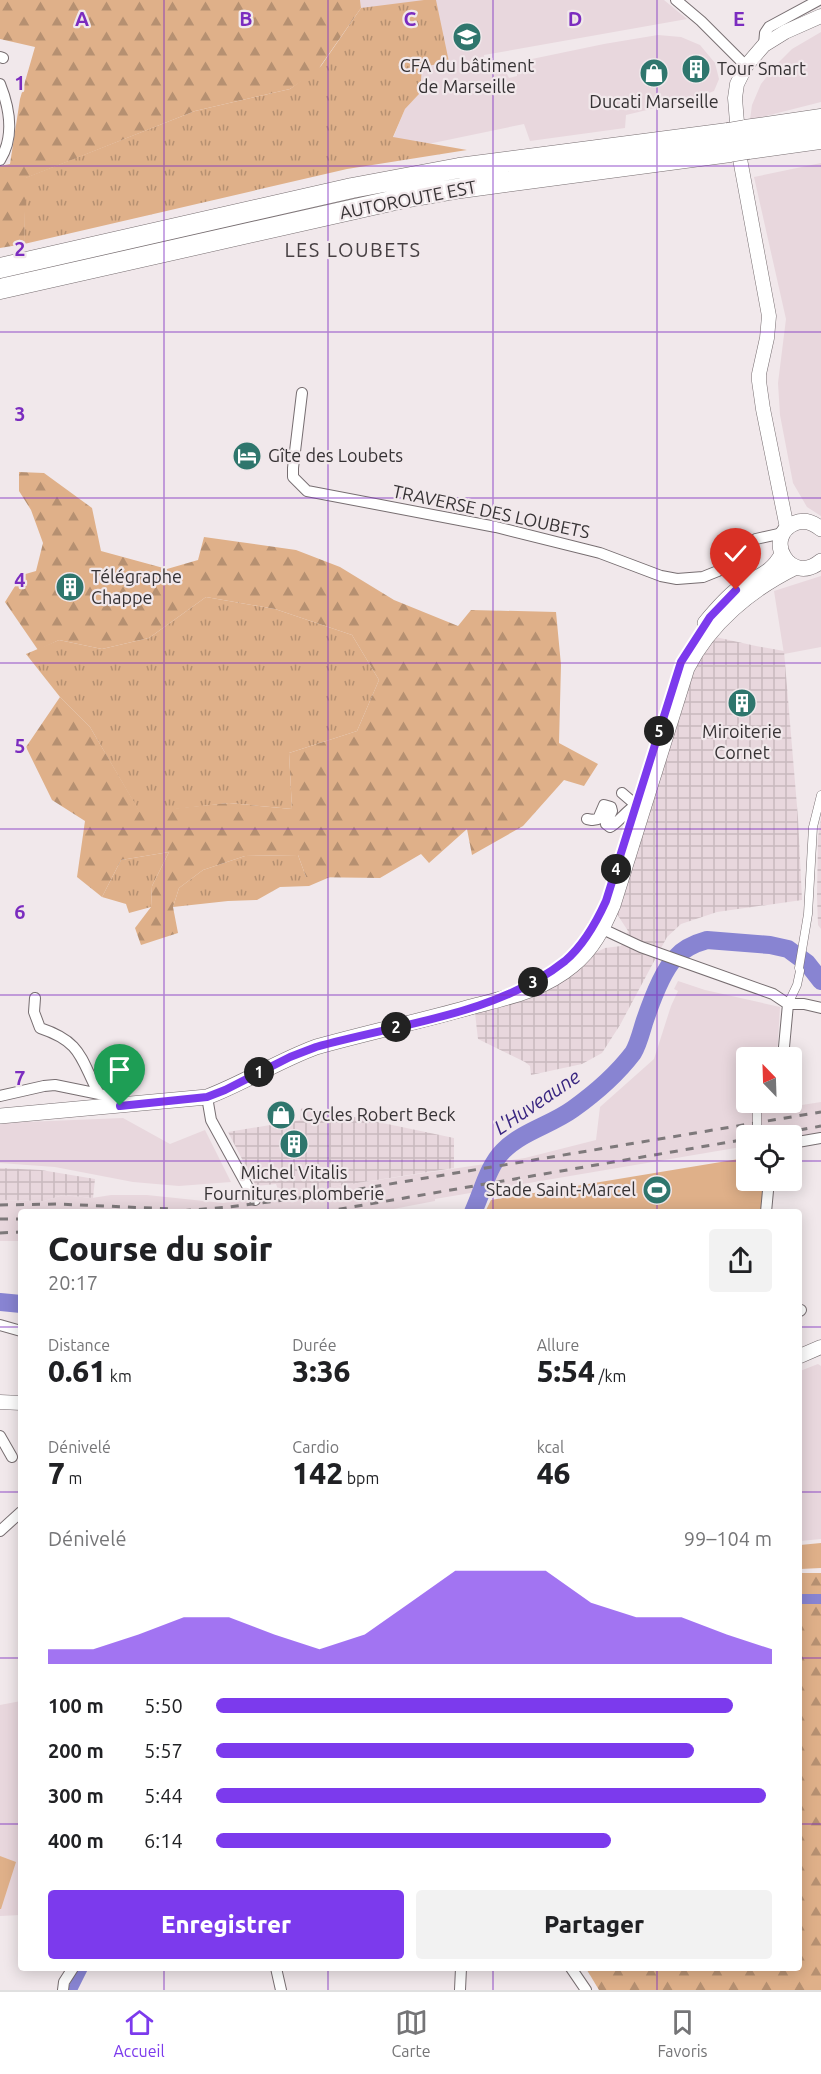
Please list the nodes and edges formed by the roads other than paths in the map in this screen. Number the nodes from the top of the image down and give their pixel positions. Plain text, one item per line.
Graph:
1 (676, 0) edge
2 (819, 0) edge
3 (821, 16) edge
4 (764, 45) junction
5 (746, 66) junction
6 (0, 84) edge
7 (819, 119) edge
8 (821, 139) edge
9 (738, 141) junction
10 (0, 160) edge
11 (0, 268) edge
12 (0, 289) edge
13 (302, 393) dead end
14 (780, 490) junction
15 (807, 521) junction
16 (821, 529) edge
17 (785, 531) junction
18 (756, 539) junction
19 (781, 551) junction
20 (821, 561) edge
21 (796, 567) junction
22 (751, 581) junction
23 (749, 598) junction
24 (622, 793) dead end
25 (821, 795) edge
26 (636, 806) junction
27 (587, 819) dead end
28 (638, 828) junction
29 (627, 847) junction
30 (598, 928) junction
31 (35, 998) dead end
32 (788, 1004) junction
33 (821, 1008) edge
34 (784, 1047) edge
35 (98, 1092) junction
36 (0, 1096) edge
37 (207, 1097) junction
38 (120, 1106) junction
39 (0, 1116) edge
40 (821, 1138) edge
41 (802, 1141) edge
42 (768, 1191) edge
43 (255, 1200) dead end
44 (766, 1209) edge
45 (0, 1325) edge
46 (18, 1330) edge
47 (821, 1347) edge
48 (802, 1355) edge
49 (0, 1402) edge
50 (18, 1403) edge
51 (1, 1438) edge
52 (12, 1457) dead end
53 (18, 1515) edge
54 (0, 1531) edge
55 (71, 1971) edge
56 (277, 1971) edge
57 (461, 1971) edge
58 (573, 1971) edge
59 (63, 1990) edge
60 (281, 1990) edge
61 (460, 1990) edge
62 (586, 1990) edge

1 - 5 street
2 - 4 street
3 - 4 street
4 - 5 street
5 - 14 street
6 - 10 street
7 - 9 highway, AUTOROUTE EST
8 - 9 highway, AUTOROUTE EST
9 - 11 highway, AUTOROUTE EST
9 - 12 highway, AUTOROUTE EST
13 - 18 street, TRAVERSE DES LOUBETS
14 - 15 street
14 - 17 street
15 - 16 main road
15 - 17 main road
17 - 18 street
17 - 19 main road
18 - 19 street
19 - 21 main road
19 - 22 main road
20 - 21 main road
21 - 23 main road
22 - 23 main road
22 - 26 main road
23 - 28 main road
24 - 26 street
25 - 32 street
26 - 27 street
26 - 28 main road
26 - 29 main road
28 - 29 main road
29 - 30 main road
30 - 32 street
30 - 37 main road
31 - 35 street
32 - 33 street
32 - 34 street
35 - 36 street
35 - 38 street
37 - 38 main road
37 - 43 street
38 - 39 main road
40 - 41 street
42 - 44 street
45 - 46 street
47 - 48 street
49 - 50 street
51 - 52 street
53 - 54 street
55 - 59 street
56 - 60 street
57 - 61 street
58 - 62 street

